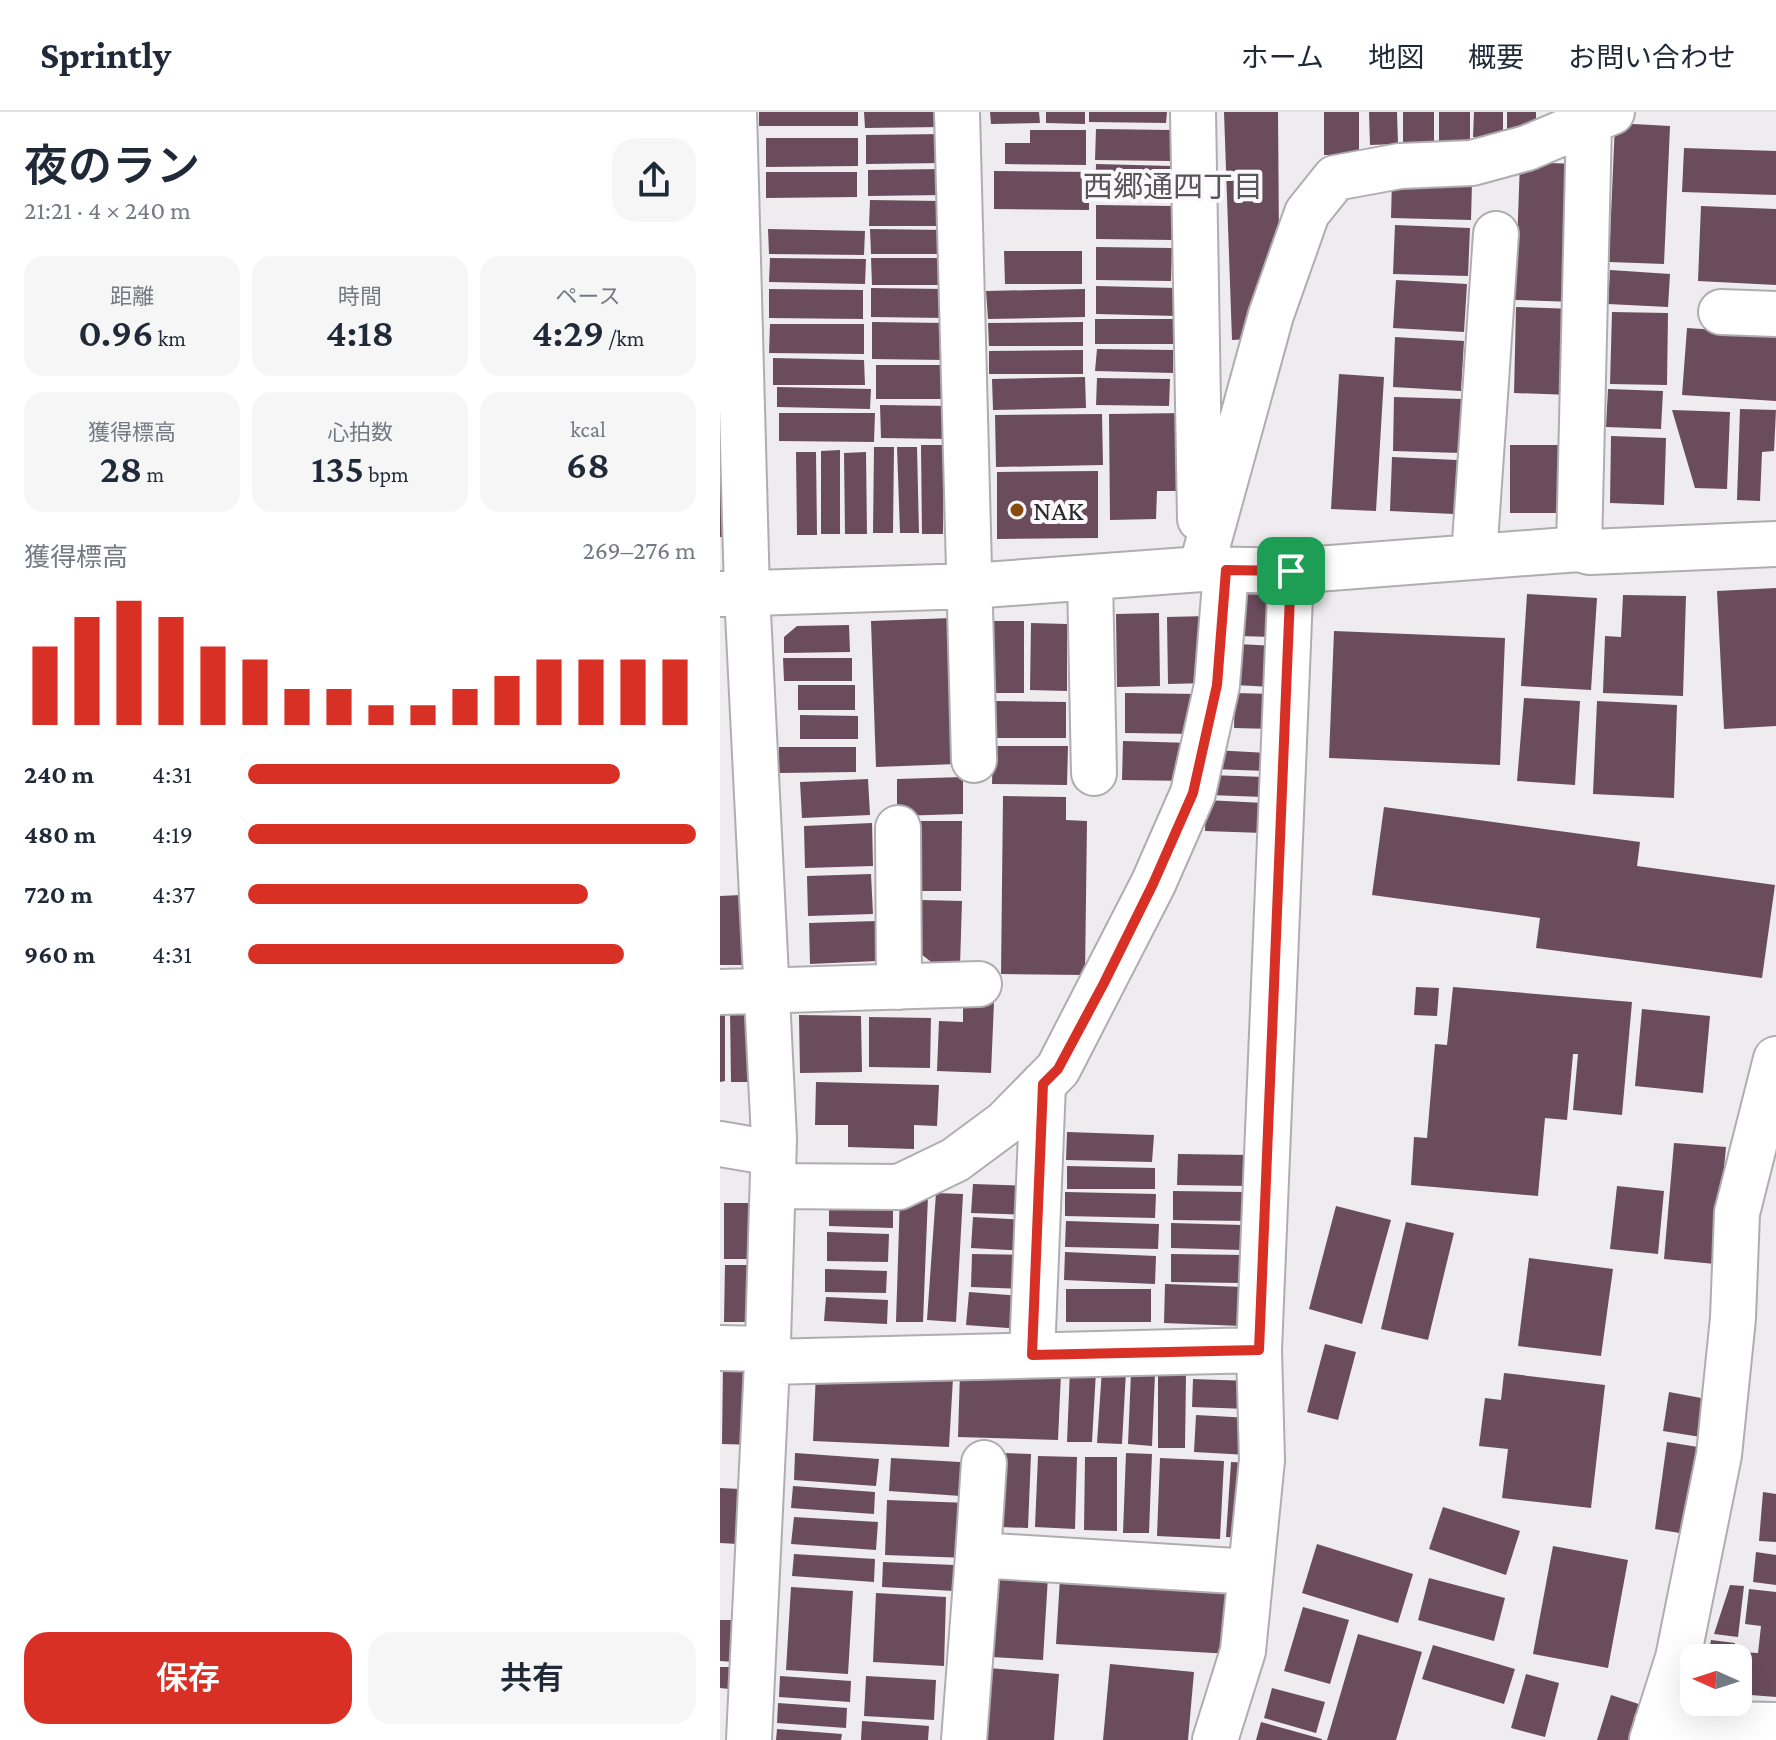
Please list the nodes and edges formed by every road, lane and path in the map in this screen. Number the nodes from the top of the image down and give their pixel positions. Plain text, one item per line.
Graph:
1 (734, 112) edge
2 (957, 112) edge
3 (1193, 112) edge
4 (1601, 117) edge
5 (728, 163) edge
6 (1496, 234) dead end
7 (1721, 312) dead end
8 (1776, 314) edge
9 (732, 437) edge
10 (1776, 544) edge
11 (1579, 549) junction
12 (1474, 557) junction
13 (1214, 570) junction
14 (1291, 571) junction
15 (1090, 578) junction
16 (971, 586) junction
17 (734, 593) edge
18 (974, 760) dead end
19 (1094, 773) dead end
20 (898, 828) dead end
21 (979, 984) dead end
22 (899, 987) junction
23 (767, 990) junction
24 (720, 992) edge
25 (1776, 1059) edge
26 (1043, 1084) junction
27 (720, 1144) edge
28 (773, 1170) junction
29 (720, 1348) edge
30 (1259, 1350) junction
31 (1032, 1355) junction
32 (767, 1356) junction
33 (984, 1463) dead end
34 (978, 1555) junction
35 (1251, 1572) junction
36 (1776, 1725) edge
37 (1655, 1731) edge
38 (749, 1740) edge
39 (964, 1740) edge
40 (1215, 1740) edge

1 - 5 street
2 - 16 street
3 - 13 street
4 - 11 street
4 - 13 street
5 - 9 street
6 - 12 street
7 - 8 street
9 - 17 street
10 - 11 street
11 - 12 street
12 - 14 street
13 - 14 street
13 - 15 street
13 - 26 street
14 - 30 street
15 - 16 street
15 - 19 street
16 - 17 street
16 - 18 street
17 - 23 street
20 - 22 street
21 - 22 street
22 - 23 street
23 - 24 street
23 - 28 street
25 - 37 street
26 - 28 street
26 - 31 street
27 - 28 street
28 - 32 street
29 - 32 street
30 - 31 street
30 - 35 street
31 - 32 street
32 - 38 street
33 - 34 street
34 - 35 street
34 - 39 street
35 - 40 street
36 - 37 street

